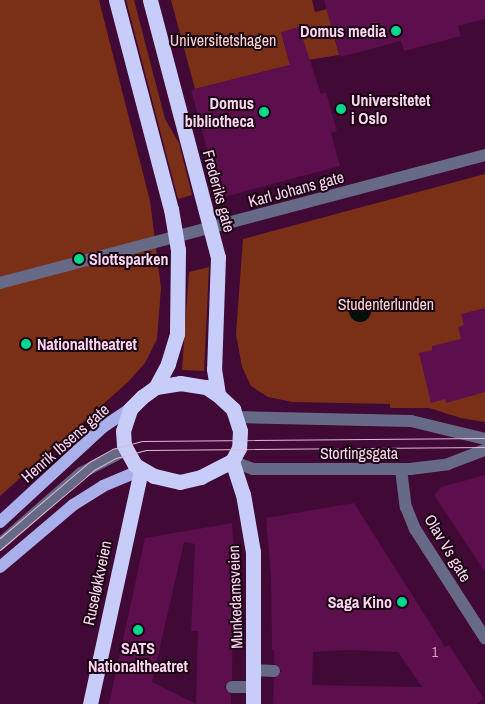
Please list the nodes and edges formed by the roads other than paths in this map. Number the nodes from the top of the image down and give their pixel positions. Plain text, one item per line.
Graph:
1 (116, 0) edge
2 (150, 0) edge
3 (485, 155) edge
4 (212, 228) junction
5 (176, 236) junction
6 (0, 283) edge
7 (156, 387) junction
8 (218, 395) junction
9 (130, 409) junction
10 (237, 417) junction
11 (485, 439) edge
12 (126, 450) junction
13 (485, 450) edge
14 (232, 461) junction
15 (401, 469) junction
16 (141, 470) junction
17 (0, 522) edge
18 (0, 544) edge
19 (0, 567) edge
20 (485, 638) edge
21 (254, 670) junction
22 (274, 671) dead end
23 (232, 687) dead end
24 (253, 687) junction
25 (90, 704) edge
26 (253, 704) edge

1 - 5 highway
2 - 4 highway, Frederiks gate
3 - 4 street, Karl Johans gate
4 - 5 street, Karl Johans gate
4 - 8 highway, Frederiks gate
5 - 6 street, Karl Johans gate
5 - 7 highway
7 - 8 highway
7 - 9 highway
8 - 10 highway
9 - 12 highway
9 - 17 main road, Henrik Ibsens gate
10 - 11 street, Stortingsgata
10 - 14 highway
12 - 16 highway
12 - 18 street
13 - 15 street, Stortingsgata
14 - 15 street, Stortingsgata
14 - 16 highway
14 - 21 highway, Munkedamsveien
15 - 20 street, Olav Vs gate
16 - 19 main road
16 - 25 highway, Ruseløkkveien
21 - 22 street
21 - 24 highway, Munkedamsveien
23 - 24 street
24 - 26 highway, Munkedamsveien

